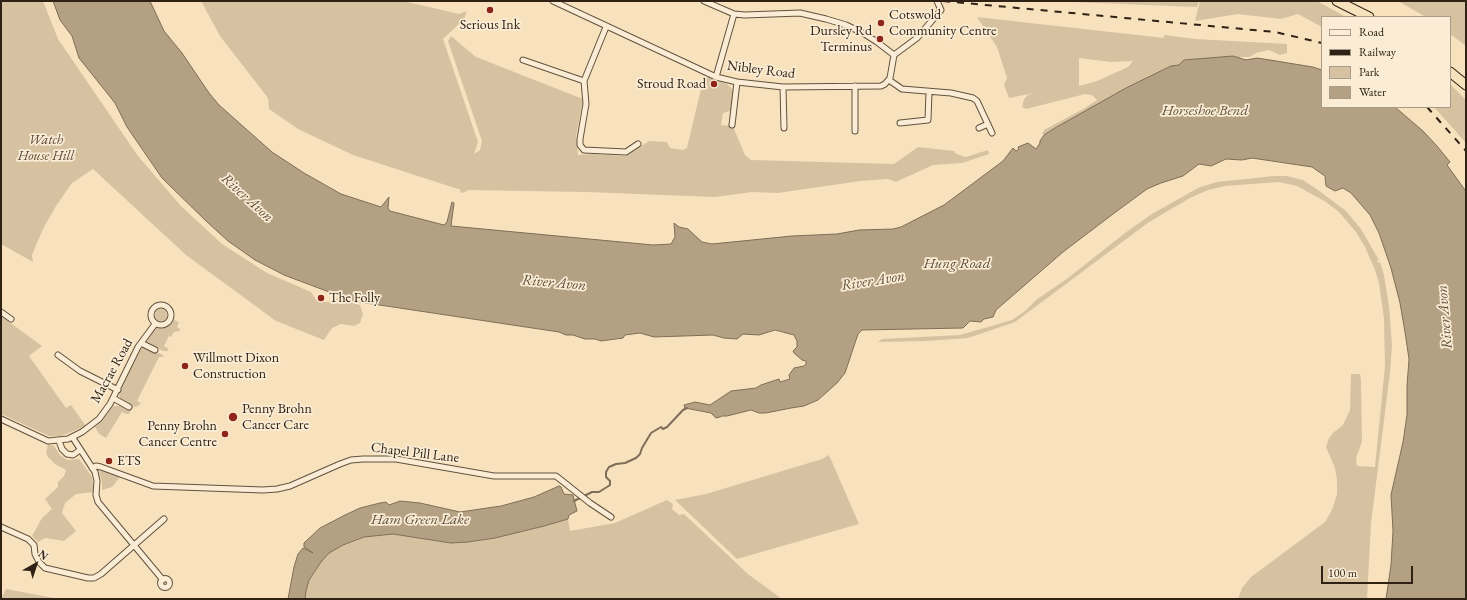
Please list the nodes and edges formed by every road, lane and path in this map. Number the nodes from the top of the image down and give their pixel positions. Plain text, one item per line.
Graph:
1 (553, 1) edge
2 (704, 1) edge
3 (937, 1) edge
4 (1337, 1) edge
5 (734, 14) junction
6 (1367, 16) edge
7 (606, 27) junction
8 (894, 55) junction
9 (523, 60) dead end
10 (1451, 73) edge
11 (716, 77) junction
12 (584, 80) junction
13 (889, 80) junction
14 (737, 82) junction
15 (1466, 85) edge
16 (855, 86) junction
17 (783, 87) junction
18 (929, 92) junction
19 (900, 123) dead end
20 (988, 124) junction
21 (732, 125) dead end
22 (784, 128) dead end
23 (979, 128) dead end
24 (855, 131) dead end
25 (992, 133) dead end
26 (638, 144) dead end
27 (1, 312) edge
28 (11, 319) dead end
29 (155, 324) junction
30 (141, 343) junction
31 (155, 350) dead end
32 (58, 355) dead end
33 (118, 390) junction
34 (113, 398) junction
35 (129, 407) dead end
36 (1, 419) edge
37 (73, 438) junction
38 (59, 441) junction
39 (80, 450) junction
40 (92, 468) junction
41 (611, 517) dead end
42 (164, 519) dead end
43 (1, 527) edge
44 (134, 545) junction
45 (162, 580) dead end

1 - 7 street, Nibley Road
2 - 5 street
3 - 8 street
4 - 6 highway
5 - 8 street
5 - 11 street
7 - 11 street, Nibley Road
7 - 12 street
8 - 13 street
9 - 12 street
10 - 15 highway
11 - 14 street, Nibley Road
12 - 26 street
13 - 16 street, Nibley Road
13 - 18 street
14 - 17 street, Nibley Road
14 - 21 street
16 - 17 street, Nibley Road
16 - 24 street
17 - 22 street
18 - 19 street
18 - 20 street
20 - 23 street
20 - 25 street
27 - 28 street
29 - 29 street
29 - 30 street, Macrae Road
30 - 31 street
30 - 33 street, Macrae Road
32 - 33 street
33 - 34 street, Macrae Road
34 - 35 street
34 - 37 street, Macrae Road
36 - 38 street, Macrae Road
37 - 38 street, Macrae Road
37 - 39 street
38 - 39 street
39 - 40 street
40 - 41 street, Chapel Pill Lane
40 - 44 street
42 - 44 street
43 - 44 street
44 - 45 street

